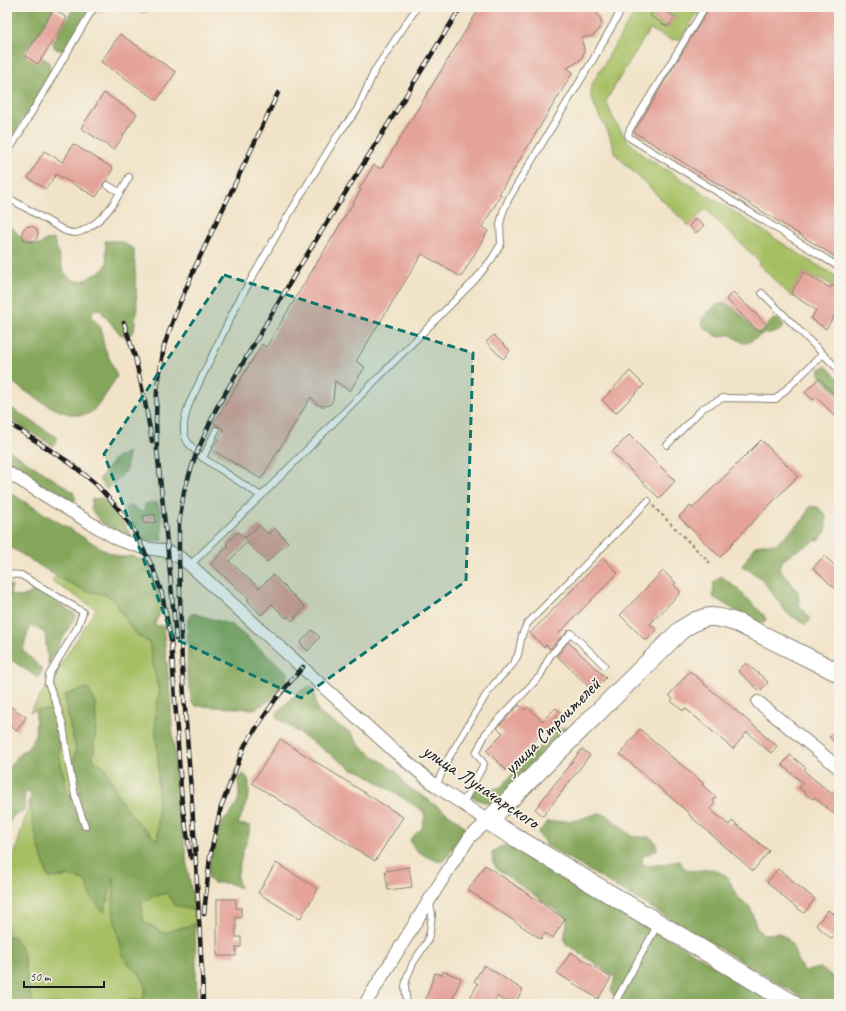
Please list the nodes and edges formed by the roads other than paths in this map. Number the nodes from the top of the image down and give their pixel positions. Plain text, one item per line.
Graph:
1 (94, 7) edge
2 (417, 7) edge
3 (624, 7) edge
4 (705, 7) edge
5 (7, 154) edge
6 (129, 177) dead end
7 (107, 185) dead end
8 (120, 192) junction
9 (7, 197) edge
10 (839, 267) edge
11 (762, 293) dead end
12 (823, 354) junction
13 (839, 370) edge
14 (216, 430) dead end
15 (667, 445) dead end
16 (203, 458) junction
17 (7, 472) edge
18 (261, 496) junction
19 (648, 501) road end
20 (190, 565) junction
21 (7, 574) edge
22 (604, 665) dead end
23 (839, 673) edge
24 (758, 702) dead end
25 (839, 768) edge
26 (436, 786) junction
27 (462, 803) junction
28 (488, 821) junction
29 (85, 826) dead end
30 (429, 900) junction
31 (659, 923) junction
32 (365, 1004) edge
33 (407, 1004) edge
34 (614, 1004) edge
35 (794, 1004) edge

1 - 5 lane
2 - 16 lane
3 - 18 lane
4 - 10 lane
6 - 8 lane
7 - 8 lane
8 - 9 lane
11 - 12 lane
12 - 13 lane
12 - 15 lane
14 - 16 lane
16 - 18 lane
17 - 20 street, улица Луначарского
18 - 20 lane
19 - 26 lane
20 - 26 street, улица Луначарского
21 - 29 lane
22 - 27 lane
23 - 28 main road, улица Строителей
24 - 25 street
26 - 27 street, улица Луначарского
27 - 28 street, улица Луначарского
28 - 30 street, улица Строителей
28 - 31 main road, улица Луначарского
30 - 32 street, улица Строителей
30 - 33 lane
31 - 34 lane
31 - 35 main road, улица Луначарского

